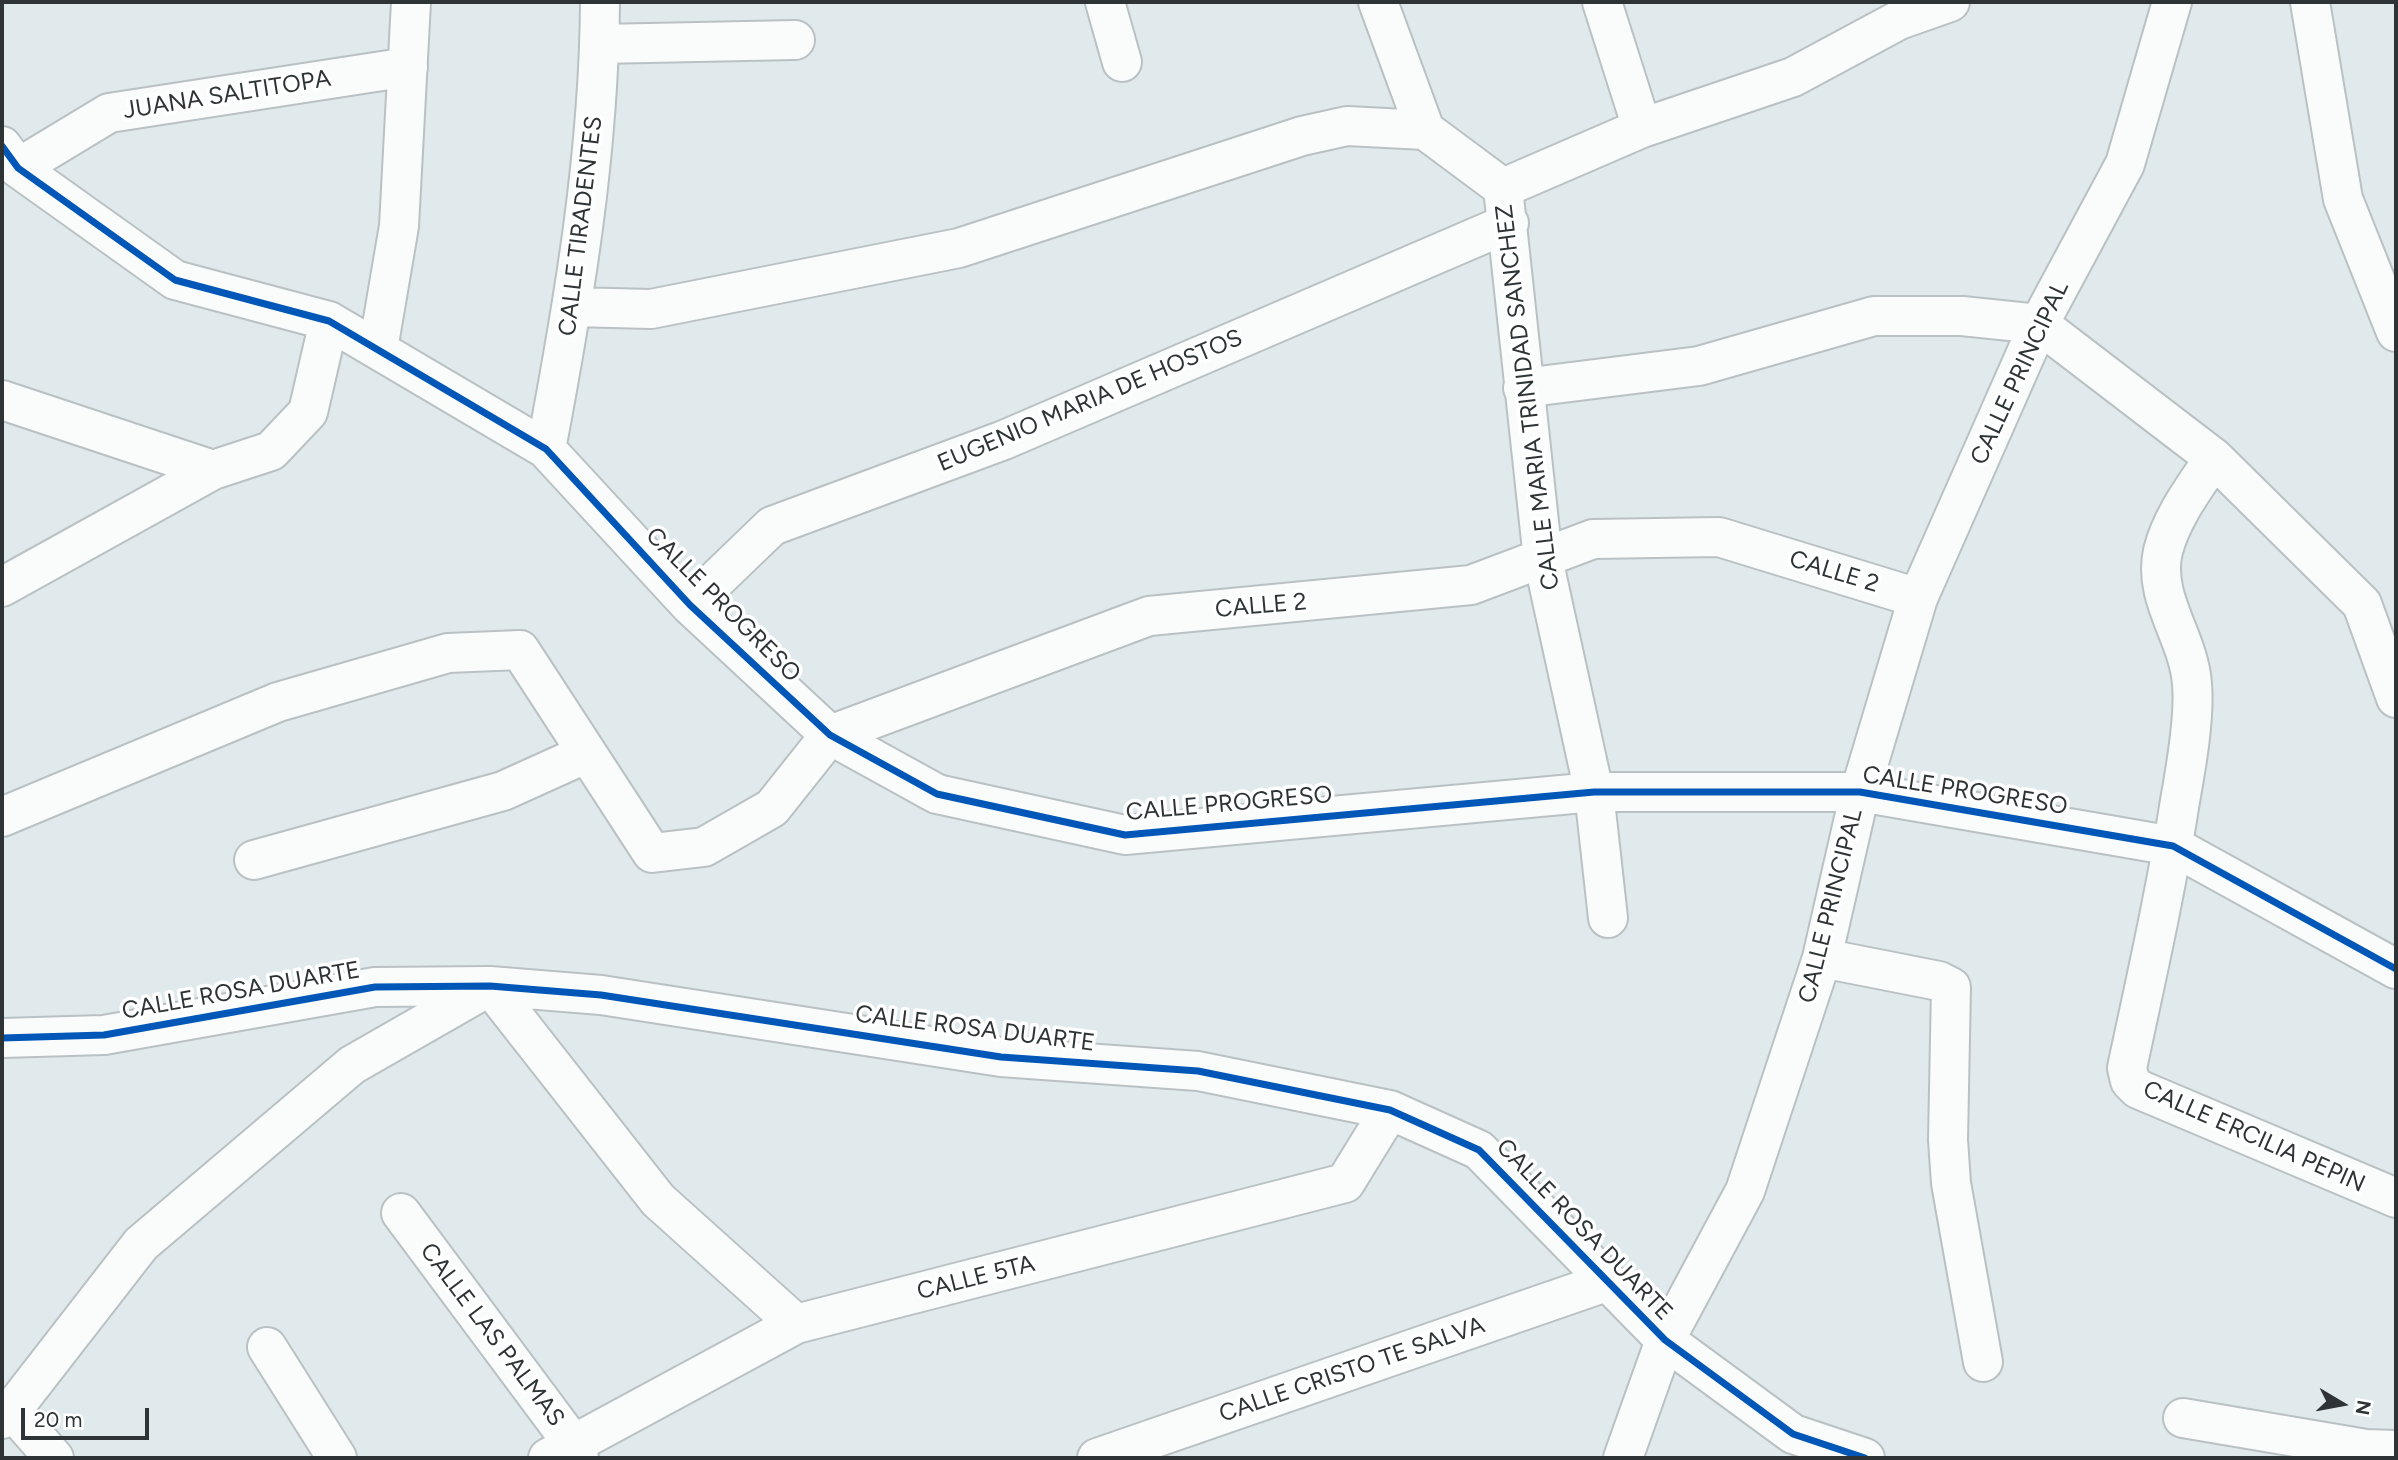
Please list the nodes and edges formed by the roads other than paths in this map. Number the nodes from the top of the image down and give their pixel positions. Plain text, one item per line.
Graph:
1 (411, 2) edge
2 (600, 2) edge
3 (1105, 2) edge
4 (1378, 2) edge
5 (1602, 2) edge
6 (1950, 2) edge
7 (2172, 2) edge
8 (2311, 2) edge
9 (1896, 11) edge
10 (794, 40) dead end
11 (600, 44) junction
12 (1122, 62) dead end
13 (408, 66) junction
14 (1642, 128) junction
15 (1425, 130) junction
16 (10, 157) edge
17 (1506, 205) junction
18 (573, 307) junction
19 (329, 321) junction
20 (2039, 324) junction
21 (2396, 332) edge
22 (378, 349) junction
23 (1523, 388) junction
24 (2, 400) edge
25 (546, 449) junction
26 (2214, 458) junction
27 (213, 470) junction
28 (1543, 559) junction
29 (2, 587) edge
30 (1918, 598) junction
31 (690, 605) junction
32 (2396, 698) edge
33 (830, 735) junction
34 (585, 754) junction
35 (1594, 792) junction
36 (1860, 792) junction
37 (2, 817) edge
38 (2173, 846) junction
39 (254, 860) dead end
40 (1608, 918) dead end
41 (1822, 958) junction
42 (2396, 969) edge
43 (490, 986) junction
44 (2, 1038) edge
45 (1390, 1110) junction
46 (2396, 1198) edge
47 (401, 1213) dead end
48 (1606, 1282) junction
49 (796, 1324) junction
50 (1665, 1340) junction
51 (267, 1347) dead end
52 (1983, 1363) dead end
53 (7, 1414) edge
54 (2183, 1418) dead end
55 (2396, 1450) edge
56 (567, 1453) edge
57 (54, 1458) edge
58 (337, 1458) edge
59 (1097, 1458) edge
60 (1623, 1458) edge
61 (1865, 1458) edge

1 - 13 street
2 - 11 street, CALLE TIRADENTES
3 - 12 street
4 - 15 street
5 - 14 street
6 - 9 street, EUGENIO MARIA DE HOSTOS
7 - 20 street, CALLE PRINCIPAL
8 - 21 street
9 - 14 street, EUGENIO MARIA DE HOSTOS
10 - 11 street
11 - 18 street, CALLE TIRADENTES
13 - 16 street, JUANA SALTITOPA
13 - 22 street
14 - 17 street, EUGENIO MARIA DE HOSTOS
15 - 17 street, CALLE MARIA TRINIDAD SANCHEZ
15 - 18 street
16 - 19 street, CALLE PROGRESO
17 - 23 street, CALLE MARIA TRINIDAD SANCHEZ
17 - 31 street, EUGENIO MARIA DE HOSTOS
18 - 25 street, CALLE TIRADENTES
19 - 22 street, CALLE PROGRESO
19 - 27 street
20 - 23 street
20 - 26 street
20 - 30 street, CALLE PRINCIPAL
22 - 25 street, CALLE PROGRESO
23 - 28 street, CALLE MARIA TRINIDAD SANCHEZ
24 - 27 street
25 - 31 street, CALLE PROGRESO
26 - 32 street
26 - 38 street, CALLE ERCILIA PEPIN
27 - 29 street
28 - 30 street, CALLE 2
28 - 33 street, CALLE 2
28 - 35 street, CALLE MARIA TRINIDAD SANCHEZ
30 - 36 street, CALLE PRINCIPAL
31 - 33 street, CALLE PROGRESO
33 - 34 street
33 - 35 street, CALLE PROGRESO
34 - 37 street
34 - 39 street
35 - 36 street, CALLE PROGRESO
35 - 40 street, CALLE MARIA TRINIDAD SANCHEZ
36 - 38 street, CALLE PROGRESO
36 - 41 street, CALLE PRINCIPAL
38 - 42 street, CALLE PROGRESO
38 - 46 street, CALLE ERCILIA PEPIN
41 - 50 street, CALLE PRINCIPAL
41 - 52 street
43 - 44 street, CALLE ROSA DUARTE
43 - 45 street, CALLE ROSA DUARTE
43 - 49 street
43 - 53 street
45 - 48 street, CALLE ROSA DUARTE
45 - 49 street, CALLE 5TA
47 - 56 street, CALLE LAS PALMAS
48 - 50 street, CALLE ROSA DUARTE
48 - 59 street, CALLE CRISTO TE SALVA
49 - 56 street, CALLE 5TA
50 - 60 street, CALLE PRINCIPAL
50 - 61 street, CALLE ROSA DUARTE
51 - 58 street
53 - 57 street
54 - 55 street

